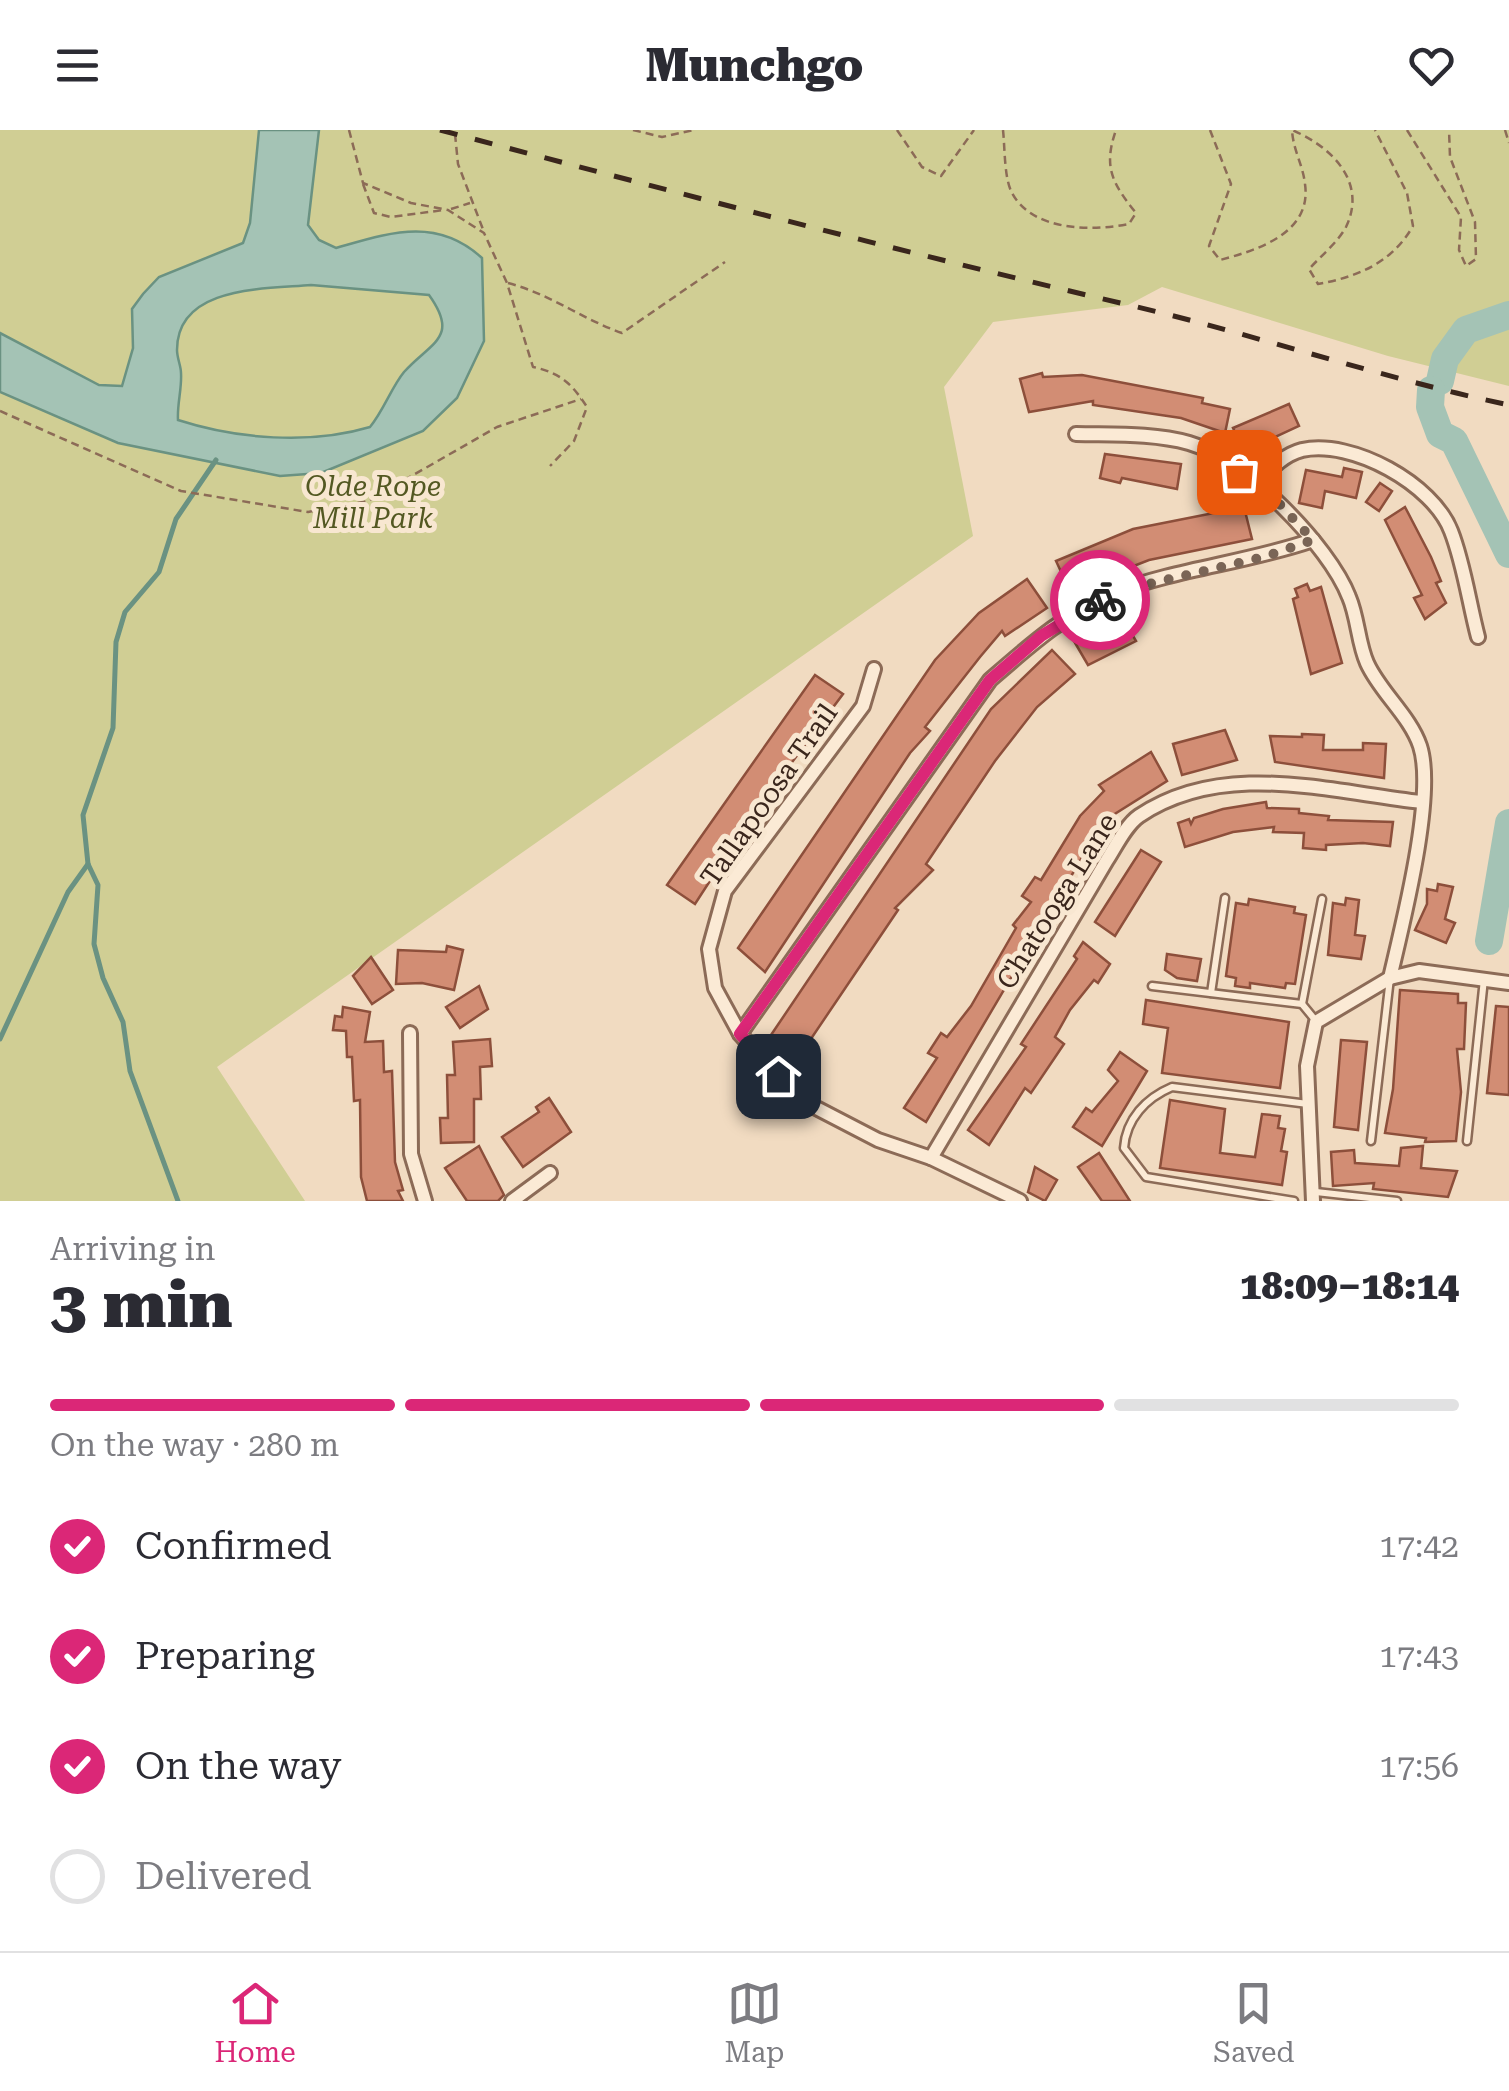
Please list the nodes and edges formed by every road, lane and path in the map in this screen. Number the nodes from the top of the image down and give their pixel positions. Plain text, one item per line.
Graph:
1 (350, 130) edge
2 (633, 130) edge
3 (694, 130) edge
4 (897, 130) edge
5 (974, 130) edge
6 (1002, 130) edge
7 (1116, 130) edge
8 (1210, 130) edge
9 (1375, 130) edge
10 (1407, 130) edge
11 (1449, 130) edge
12 (1506, 130) edge
13 (456, 134) dead end
14 (1509, 143) edge
15 (363, 183) junction
16 (470, 203) junction
17 (448, 210) junction
18 (484, 233) junction
19 (724, 262) dead end
20 (507, 283) junction
21 (582, 399) junction
22 (0, 411) edge
23 (1076, 434) dead end
24 (550, 466) dead end
25 (1259, 482) junction
26 (1313, 540) junction
27 (1478, 638) dead end
28 (874, 669) dead end
29 (1422, 802) junction
30 (1225, 898) dead end
31 (1322, 899) dead end
32 (1390, 978) junction
33 (1484, 980) junction
34 (1509, 983) edge
35 (1152, 986) dead end
36 (1211, 993) junction
37 (1302, 1004) junction
38 (1316, 1022) junction
39 (410, 1033) dead end
40 (740, 1034) junction
41 (1310, 1104) junction
42 (1371, 1141) dead end
43 (1468, 1141) dead end
44 (931, 1158) junction
45 (550, 1174) dead end
46 (1314, 1197) edge
47 (425, 1201) edge
48 (512, 1201) edge
49 (1020, 1201) edge
50 (1294, 1201) edge
51 (1397, 1201) edge

1 - 15 path
2 - 3 path
4 - 5 path
6 - 7 path
8 - 9 path
10 - 11 path
12 - 14 path
13 - 16 path
15 - 17 path
15 - 17 path
16 - 17 path
16 - 18 path
17 - 18 path
18 - 20 path
19 - 20 path
20 - 21 path
21 - 22 path
21 - 24 path
23 - 25 street
25 - 26 street
25 - 27 street
26 - 29 street
26 - 40 street
28 - 40 street, Tallapoosa Trail
29 - 32 street
29 - 44 street, Chatooga Lane
30 - 36 lane
31 - 37 lane
32 - 33 street
32 - 38 street
32 - 42 lane
33 - 34 street
33 - 43 lane
35 - 36 lane
36 - 37 lane
37 - 38 lane
38 - 41 street
39 - 47 street
40 - 44 street, Tallapoosa Trail
41 - 46 street
41 - 50 lane
44 - 49 street, Tallapoosa Trail
45 - 48 street
46 - 51 lane

